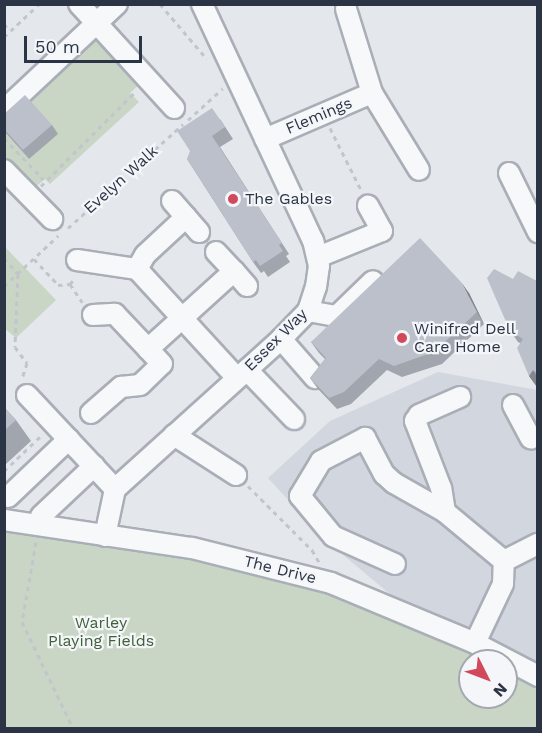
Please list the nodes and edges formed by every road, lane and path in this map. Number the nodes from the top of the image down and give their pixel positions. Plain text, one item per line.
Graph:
1 (39, 4) edge
2 (80, 4) edge
3 (117, 4) edge
4 (160, 4) edge
5 (202, 4) edge
6 (346, 9) dead end
7 (4, 24) edge
8 (98, 24) junction
9 (10, 31) junction
10 (4, 36) edge
11 (213, 66) dead end
12 (238, 76) junction
13 (148, 80) junction
14 (372, 93) junction
15 (174, 108) dead end
16 (4, 110) edge
17 (324, 115) junction
18 (4, 138) edge
19 (265, 139) junction
20 (4, 170) edge
21 (419, 170) dead end
22 (509, 173) dead end
23 (43, 179) junction
24 (29, 196) junction
25 (172, 201) dead end
26 (368, 206) joint
27 (52, 219) dead end
28 (537, 232) edge
29 (216, 252) dead end
30 (318, 257) junction
31 (4, 258) edge
32 (34, 259) junction
33 (85, 261) joint
34 (137, 269) junction
35 (18, 274) junction
36 (373, 281) edge
37 (70, 284) junction
38 (4, 286) edge
39 (308, 310) junction
40 (93, 315) joint
41 (184, 316) junction
42 (281, 339) junction
43 (148, 349) junction
44 (242, 374) junction
45 (315, 378) edge
46 (27, 395) joint
47 (460, 397) dead end
48 (513, 405) dead end
49 (91, 413) dead end
50 (294, 419) dead end
51 (54, 424) junction
52 (174, 435) junction
53 (69, 439) junction
54 (535, 439) edge
55 (94, 466) junction
56 (4, 471) edge
57 (236, 475) joint
58 (115, 489) junction
59 (8, 497) dead end
60 (445, 512) junction
61 (4, 520) edge
62 (40, 521) junction
63 (105, 536) junction
64 (537, 544) edge
65 (504, 561) junction
66 (395, 564) dead end
67 (331, 583) junction
68 (475, 643) junction
69 (537, 676) edge
70 (73, 729) edge

1 - 9 path
2 - 8 street
3 - 8 street
4 - 11 path
5 - 12 street, Essex Way
6 - 14 street
7 - 9 path
8 - 13 street
8 - 16 street
9 - 10 path
12 - 19 street, Essex Way
12 - 32 path, Evelyn Walk
13 - 15 street
13 - 23 path
14 - 17 street, Flemings
14 - 21 street
17 - 19 street, Flemings
17 - 26 path
18 - 23 path
19 - 30 street, Essex Way
20 - 24 street
22 - 28 street
23 - 24 path
24 - 27 street
25 - 34 street
26 - 30 street
29 - 41 street
30 - 39 street, Essex Way
31 - 35 path
32 - 35 path, Evelyn Walk
32 - 37 path
33 - 34 street
33 - 37 path
34 - 41 street
35 - 38 path, Evelyn Walk
35 - 46 path
36 - 39 street
37 - 40 path
39 - 42 street, Essex Way
40 - 43 street
41 - 43 street
41 - 44 street
42 - 44 street, Essex Way
42 - 45 street
43 - 49 street
44 - 50 street
44 - 52 street, Essex Way
46 - 51 street
47 - 60 street
48 - 54 street
51 - 53 street
51 - 56 path
52 - 57 street
52 - 58 street, Essex Way
53 - 55 street
53 - 59 street
55 - 58 street
55 - 62 street
57 - 67 path
58 - 63 street
60 - 65 street
60 - 66 street
61 - 62 street, The Drive
62 - 63 street, The Drive
62 - 70 path
63 - 67 street, The Drive
64 - 65 street
65 - 68 street
67 - 68 street, The Drive
68 - 69 street, The Drive

